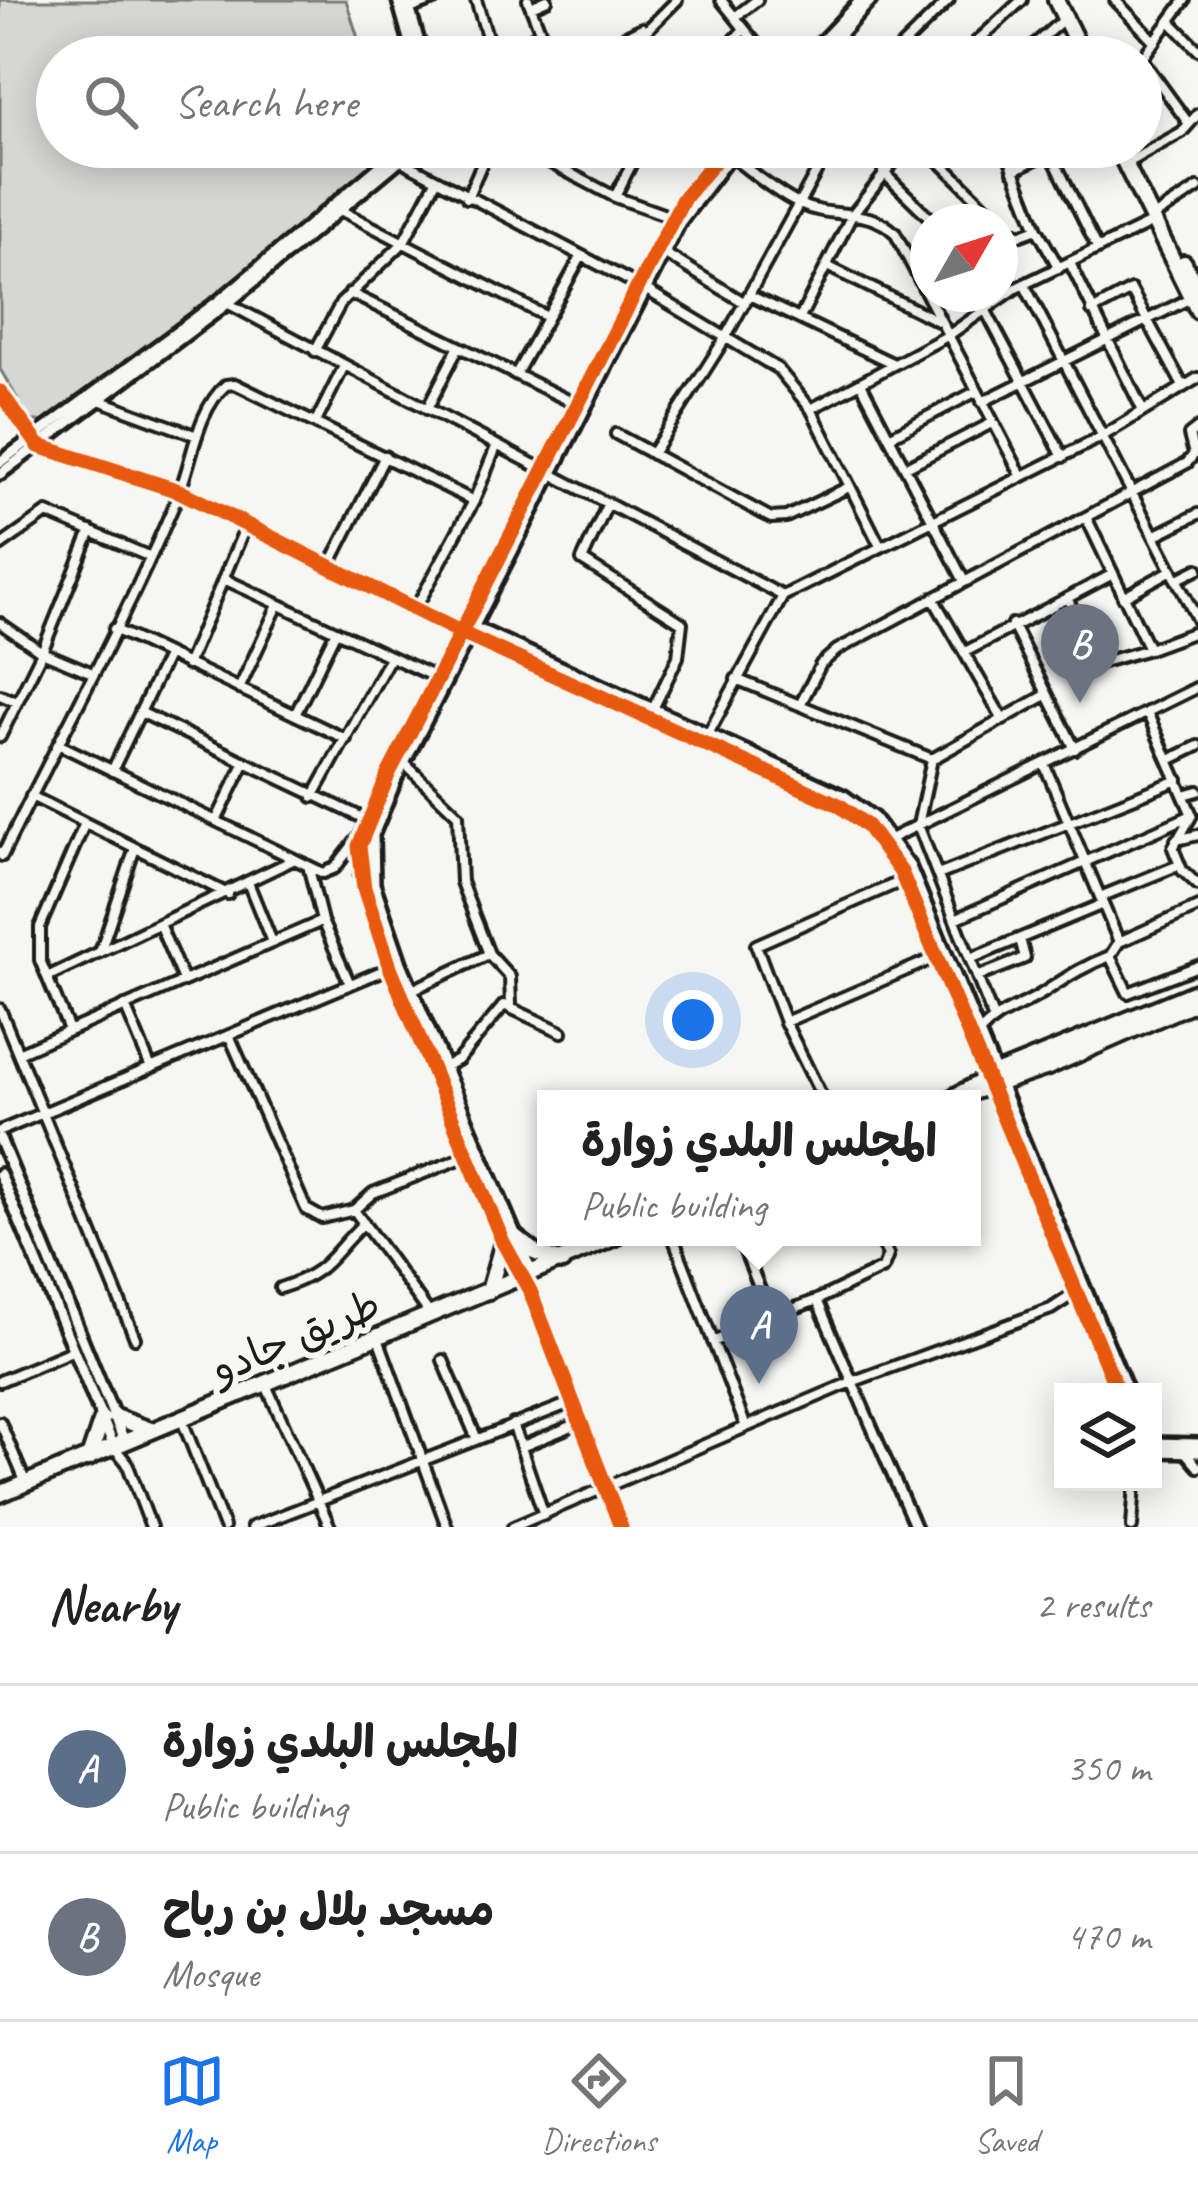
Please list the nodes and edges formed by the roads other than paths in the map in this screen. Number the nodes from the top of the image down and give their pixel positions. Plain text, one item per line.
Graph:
1 (434, 0) edge
2 (476, 0) edge
3 (547, 0) edge
4 (677, 0) edge
5 (721, 0) edge
6 (757, 0) edge
7 (861, 0) edge
8 (871, 0) edge
9 (949, 0) edge
10 (1022, 0) edge
11 (1046, 0) edge
12 (1055, 0) edge
13 (1115, 0) edge
14 (1185, 0) edge
15 (529, 3) edge
16 (404, 5) edge
17 (735, 17) junction
18 (1170, 21) junction
19 (649, 24) junction
20 (1058, 24) junction
21 (744, 29) junction
22 (541, 34) junction
23 (412, 36) edge
24 (487, 36) edge
25 (537, 36) edge
26 (544, 36) edge
27 (624, 36) edge
28 (638, 36) edge
29 (738, 36) edge
30 (750, 36) edge
31 (827, 36) edge
32 (841, 36) edge
33 (912, 36) edge
34 (983, 36) edge
35 (1044, 36) edge
36 (1064, 36) edge
37 (1073, 36) edge
38 (1149, 36) edge
39 (1159, 36) edge
40 (1198, 50) edge
41 (1162, 87) edge
42 (1198, 114) edge
43 (1189, 124) junction
44 (1162, 135) edge
45 (388, 168) edge
46 (414, 168) edge
47 (480, 168) edge
48 (560, 168) edge
49 (630, 168) edge
50 (716, 168) edge
51 (752, 168) edge
52 (817, 168) edge
53 (888, 168) edge
54 (946, 168) edge
55 (1012, 168) edge
56 (1019, 168) edge
57 (1058, 168) edge
58 (1133, 168) edge
59 (1013, 171) junction
60 (884, 172) junction
61 (436, 181) junction
62 (1198, 188) edge
63 (616, 197) junction
64 (467, 198) junction
65 (796, 203) junction
66 (916, 204) edge
67 (338, 208) junction
68 (851, 215) junction
69 (1155, 218) junction
70 (676, 220) junction
71 (1037, 229) junction
72 (403, 243) junction
73 (1098, 249) junction
74 (661, 251) junction
75 (581, 257) junction
76 (1070, 262) junction
77 (827, 266) junction
78 (1059, 268) junction
79 (1024, 284) junction
80 (1018, 286) edge
81 (642, 288) junction
82 (350, 293) junction
83 (1196, 298) edge
84 (747, 299) junction
85 (224, 301) junction
86 (1092, 311) junction
87 (984, 312) edge
88 (987, 312) edge
89 (547, 317) junction
90 (800, 318) junction
91 (1146, 320) junction
92 (940, 322) junction
93 (949, 335) junction
94 (1105, 339) junction
95 (724, 340) junction
96 (458, 348) junction
97 (315, 351) junction
98 (1062, 361) junction
99 (894, 364) junction
100 (344, 366) junction
101 (516, 374) junction
102 (1198, 378) edge
103 (1021, 380) junction
104 (861, 382) junction
105 (1183, 386) junction
106 (977, 391) junction
107 (0, 392) edge
108 (99, 400) junction
109 (982, 402) junction
110 (581, 407) junction
111 (428, 409) junction
112 (811, 409) junction
113 (1143, 410) junction
114 (316, 422) junction
115 (992, 423) junction
116 (1198, 428) edge
117 (616, 434) dead end
118 (197, 436) junction
119 (889, 436) junction
120 (1101, 437) junction
121 (34, 442) junction
122 (496, 447) junction
123 (652, 454) junction
124 (385, 456) junction
125 (1063, 457) junction
126 (0, 462) edge
127 (906, 467) junction
128 (548, 471) junction
129 (0, 475) edge
130 (1021, 475) junction
131 (849, 487) junction
132 (179, 491) junction
133 (1132, 494) junction
134 (474, 501) junction
135 (608, 502) junction
136 (1198, 514) edge
137 (1086, 517) junction
138 (930, 518) junction
139 (247, 523) junction
140 (91, 531) junction
141 (1154, 536) junction
142 (879, 544) junction
143 (0, 546) edge
144 (148, 556) junction
145 (331, 563) junction
146 (1198, 569) edge
147 (1112, 575) junction
148 (1174, 575) junction
149 (224, 579) junction
150 (964, 581) junction
151 (782, 596) junction
152 (1123, 597) junction
153 (933, 598) junction
154 (1067, 598) junction
155 (278, 605) junction
156 (417, 607) junction
157 (1198, 621) edge
158 (0, 622) edge
159 (1012, 624) junction
160 (114, 629) junction
161 (468, 630) junction
162 (1198, 631) edge
163 (335, 633) junction
164 (1149, 649) junction
165 (42, 652) junction
166 (965, 652) junction
167 (167, 656) junction
168 (389, 659) junction
169 (187, 666) junction
170 (91, 672) junction
171 (439, 679) junction
172 (736, 679) junction
173 (1198, 687) edge
174 (239, 689) junction
175 (0, 695) edge
176 (1046, 695) junction
177 (17, 702) junction
178 (800, 705) junction
179 (652, 710) junction
180 (140, 712) junction
181 (1147, 712) junction
182 (295, 716) junction
183 (1003, 720) junction
184 (0, 737) edge
185 (346, 739) junction
186 (705, 739) junction
187 (58, 744) junction
188 (1198, 746) edge
189 (1075, 749) junction
190 (932, 759) junction
191 (1169, 760) junction
192 (244, 764) junction
193 (405, 764) junction
194 (1045, 766) junction
195 (112, 771) junction
196 (1178, 780) junction
197 (1198, 791) edge
198 (1184, 795) junction
199 (31, 796) junction
200 (313, 797) junction
201 (1192, 815) junction
202 (367, 820) junction
203 (216, 821) junction
204 (85, 823) junction
205 (1068, 823) junction
206 (918, 825) junction
207 (362, 833) junction
208 (1198, 835) edge
209 (1175, 840) junction
210 (887, 841) junction
211 (135, 848) junction
212 (1, 856) edge
213 (293, 860) junction
214 (1084, 862) junction
215 (1179, 865) junction
216 (309, 868) junction
217 (938, 875) junction
218 (904, 880) junction
219 (1196, 881) edge
220 (249, 885) junction
221 (228, 894) junction
222 (1102, 901) junction
223 (1198, 907) edge
224 (955, 919) junction
225 (322, 920) junction
226 (160, 926) junction
227 (1020, 939) junction
228 (272, 942) junction
229 (1118, 942) junction
230 (100, 952) junction
231 (489, 954) junction
232 (1110, 956) junction
233 (937, 957) junction
234 (970, 959) junction
235 (395, 965) junction
236 (1198, 966) edge
237 (46, 977) junction
238 (977, 977) junction
239 (183, 981) junction
240 (350, 984) junction
241 (412, 990) junction
242 (1198, 991) edge
243 (1198, 1001) edge
244 (511, 1005) junction
245 (125, 1006) junction
246 (0, 1010) edge
247 (992, 1015) junction
248 (785, 1022) junction
249 (69, 1030) junction
250 (562, 1032) dead end
251 (979, 1033) junction
252 (229, 1035) junction
253 (18, 1053) junction
254 (151, 1068) junction
255 (438, 1069) junction
256 (995, 1081) junction
257 (819, 1090) edge
258 (972, 1090) edge
259 (42, 1114) junction
260 (0, 1136) edge
261 (467, 1156) junction
262 (0, 1174) edge
263 (354, 1210) junction
264 (364, 1223) junction
265 (508, 1239) junction
266 (597, 1246) edge
267 (676, 1246) edge
268 (743, 1246) edge
269 (884, 1246) edge
270 (562, 1262) junction
271 (528, 1282) junction
272 (280, 1288) dead end
273 (1082, 1289) junction
274 (489, 1292) junction
275 (817, 1300) junction
276 (432, 1316) junction
277 (771, 1317) junction
278 (135, 1338) dead end
279 (378, 1338) junction
280 (713, 1342) junction
281 (74, 1350) junction
282 (443, 1360) dead end
283 (854, 1381) junction
284 (0, 1382) edge
285 (1115, 1383) edge
286 (1124, 1383) edge
287 (266, 1384) junction
288 (573, 1402) junction
289 (109, 1418) junction
290 (182, 1420) junction
291 (0, 1422) edge
292 (579, 1423) junction
293 (513, 1424) junction
294 (746, 1427) junction
295 (156, 1431) junction
296 (476, 1437) junction
297 (120, 1445) junction
298 (1162, 1446) edge
299 (521, 1447) junction
300 (1194, 1449) edge
301 (89, 1458) junction
302 (422, 1458) junction
303 (1198, 1467) edge
304 (26, 1485) junction
305 (607, 1491) junction
306 (1134, 1491) edge
307 (0, 1495) edge
308 (317, 1502) junction
309 (544, 1515) junction
310 (151, 1527) edge
311 (224, 1527) edge
312 (252, 1527) edge
313 (330, 1527) edge
314 (447, 1527) edge
315 (513, 1527) edge
316 (621, 1527) edge
317 (915, 1527) edge
318 (1132, 1527) edge

1 - 16 street
2 - 24 street
3 - 15 street
4 - 19 street
5 - 17 street
6 - 17 street
7 - 31 street
8 - 32 street
9 - 33 street
10 - 34 street
11 - 20 highway
12 - 37 highway
13 - 38 street
14 - 18 street
15 - 22 street
16 - 23 street
17 - 21 street
18 - 39 street
18 - 40 street
19 - 27 street
19 - 28 street
20 - 35 street
20 - 36 highway
21 - 29 street
21 - 30 street
22 - 25 street
22 - 26 street
41 - 43 street
42 - 43 street
43 - 44 street
45 - 67 street
46 - 61 street
47 - 64 street
48 - 63 street
49 - 63 street
50 - 70 street
51 - 65 street
52 - 65 street
53 - 60 street
54 - 71 street
55 - 59 street
56 - 59 street
57 - 73 street
58 - 69 highway
59 - 71 street
60 - 66 street
60 - 68 street
61 - 64 street
61 - 72 street
62 - 69 street
63 - 70 street
64 - 75 street
65 - 68 street
65 - 84 street
67 - 72 street
67 - 85 street
68 - 77 street
68 - 92 street
69 - 73 street
69 - 83 highway
70 - 74 street
71 - 78 street
72 - 82 street
72 - 89 street
73 - 76 street
74 - 81 street
74 - 84 street
75 - 81 street
75 - 89 street
76 - 78 street
76 - 86 street
77 - 90 street
77 - 92 street
78 - 79 street
79 - 80 street
79 - 98 street
81 - 95 street
81 - 110 street
82 - 96 street
82 - 97 street
83 - 91 street
84 - 90 street
84 - 95 street
85 - 97 street
85 - 108 street
85 - 121 street
86 - 91 street
86 - 94 street
87 - 93 street
88 - 103 street
89 - 101 street
90 - 99 street
91 - 94 street
91 - 105 street
92 - 93 street
93 - 99 street
93 - 106 street
94 - 98 street
94 - 113 street
95 - 112 street
95 - 123 street
96 - 101 street
96 - 111 street
97 - 100 street
98 - 103 street
98 - 120 street
99 - 104 street
100 - 111 street
100 - 114 street
101 - 110 street
102 - 105 street
103 - 109 street
103 - 125 street
104 - 112 street
104 - 119 street
105 - 113 street
106 - 109 street
106 - 119 street
107 - 121 street
108 - 118 street
108 - 121 street
109 - 115 street
110 - 128 street
111 - 122 street
112 - 131 street
113 - 120 street
114 - 118 street
114 - 124 street
115 - 127 street
115 - 130 street
116 - 133 street
117 - 123 street
118 - 132 street
119 - 127 street
120 - 125 street
120 - 133 street
121 - 126 street
121 - 129 street
121 - 132 street
122 - 128 street
122 - 134 street
123 - 131 street
124 - 134 street
124 - 145 street
125 - 130 street
127 - 138 street
128 - 135 street
128 - 161 street
130 - 138 street
131 - 142 street
132 - 139 street
132 - 144 street
133 - 137 street
133 - 141 street
134 - 156 street
135 - 151 street
135 - 179 street
136 - 141 street
137 - 147 street
137 - 150 street
138 - 142 street
138 - 150 street
139 - 145 street
139 - 149 street
140 - 143 street
140 - 144 street
140 - 165 street
141 - 148 street
142 - 151 street
144 - 160 street
145 - 156 street
146 - 148 street
147 - 152 street
147 - 154 street
148 - 152 street
148 - 157 street
149 - 155 street
149 - 169 street
150 - 153 street
151 - 172 street
152 - 164 street
153 - 166 street
153 - 178 street
154 - 159 street
154 - 164 street
155 - 163 street
155 - 174 street
156 - 161 street
158 - 165 street
159 - 166 street
159 - 176 street
160 - 167 street
160 - 170 street
161 - 171 street
161 - 179 street
161 - 186 street
161 - 193 street
162 - 164 street
163 - 168 street
163 - 182 street
165 - 170 street
165 - 177 street
166 - 183 street
167 - 169 street
167 - 180 street
168 - 171 street
168 - 185 street
169 - 174 street
170 - 187 street
171 - 202 street
172 - 178 street
172 - 186 street
173 - 181 street
174 - 182 street
175 - 177 street
176 - 183 street
176 - 189 street
177 - 184 street
178 - 190 street
179 - 186 street
180 - 192 street
180 - 195 street
181 - 189 street
181 - 191 street
182 - 185 street
183 - 190 street
185 - 200 street
186 - 210 street
187 - 195 street
187 - 199 street
188 - 191 street
189 - 194 street
190 - 206 street
191 - 196 street
192 - 200 street
192 - 203 street
193 - 231 street
193 - 235 street
194 - 205 street
194 - 206 street
195 - 203 street
196 - 198 street
196 - 205 street
197 - 198 street
198 - 201 street
199 - 204 street
199 - 212 street
200 - 202 street
201 - 209 street
201 - 214 street
202 - 207 street
203 - 213 street
204 - 211 street
204 - 237 street
205 - 214 street
205 - 217 street
206 - 210 street
206 - 217 street
207 - 216 street
207 - 235 street
208 - 209 street
209 - 215 street
210 - 218 street
210 - 251 street
211 - 221 street
211 - 230 street
213 - 216 street
213 - 220 street
214 - 222 street
214 - 224 street
215 - 219 street
215 - 222 street
216 - 225 street
217 - 224 street
218 - 233 street
218 - 248 street
220 - 221 street
220 - 228 street
221 - 226 street
222 - 227 street
222 - 229 street
223 - 229 street
224 - 234 street
225 - 228 street
225 - 240 street
226 - 230 street
226 - 239 street
227 - 234 street
227 - 238 street
228 - 239 street
229 - 232 street
230 - 237 street
231 - 241 street
231 - 244 street
232 - 236 street
232 - 247 street
233 - 248 street
233 - 256 street
234 - 238 street
235 - 240 street
235 - 241 street
235 - 255 street
237 - 249 street
238 - 247 street
239 - 245 street
240 - 252 street
241 - 255 street
242 - 256 highway
243 - 256 highway
244 - 250 street
244 - 255 street
245 - 249 street
245 - 254 street
246 - 253 street
247 - 251 street
248 - 257 street
249 - 253 street
251 - 256 street
252 - 254 street
252 - 263 street
253 - 259 street
254 - 259 street
255 - 261 street
255 - 265 street
256 - 258 highway
256 - 273 street
259 - 260 street
259 - 278 street
260 - 289 street
261 - 263 street
261 - 265 street
262 - 281 street
263 - 264 street
264 - 272 street
264 - 276 street
265 - 270 highway
265 - 271 street
265 - 274 highway
266 - 270 highway, طريق جادو
267 - 280 street
268 - 277 street
269 - 275 street
270 - 271 highway, طريق جادو
271 - 274 highway, طريق جادو
271 - 288 street
273 - 283 street
273 - 285 street
273 - 286 street
274 - 276 highway, طريق جادو
275 - 277 street
275 - 283 street
276 - 279 highway, طريق جادو
277 - 280 street
279 - 287 highway, طريق جادو
279 - 302 street
280 - 294 street
281 - 284 street
281 - 289 street
282 - 296 street
283 - 294 street
283 - 317 street
287 - 290 highway, طريق جادو
287 - 308 street
288 - 292 street
288 - 293 street
289 - 295 highway
289 - 297 street
289 - 301 highway
290 - 295 highway, طريق جادو
290 - 311 street
291 - 304 street
292 - 299 street
292 - 305 street
293 - 296 street
293 - 299 street
294 - 305 street
295 - 297 highway, طريق جادو
296 - 302 street
297 - 301 highway, طريق جادو
297 - 310 street
298 - 300 street
299 - 309 street
300 - 303 street
301 - 304 highway, طريق جادو
302 - 308 street
302 - 314 street
304 - 307 highway, طريق جادو
305 - 309 street
305 - 316 street
306 - 318 street
308 - 312 street
308 - 313 street
309 - 315 street

